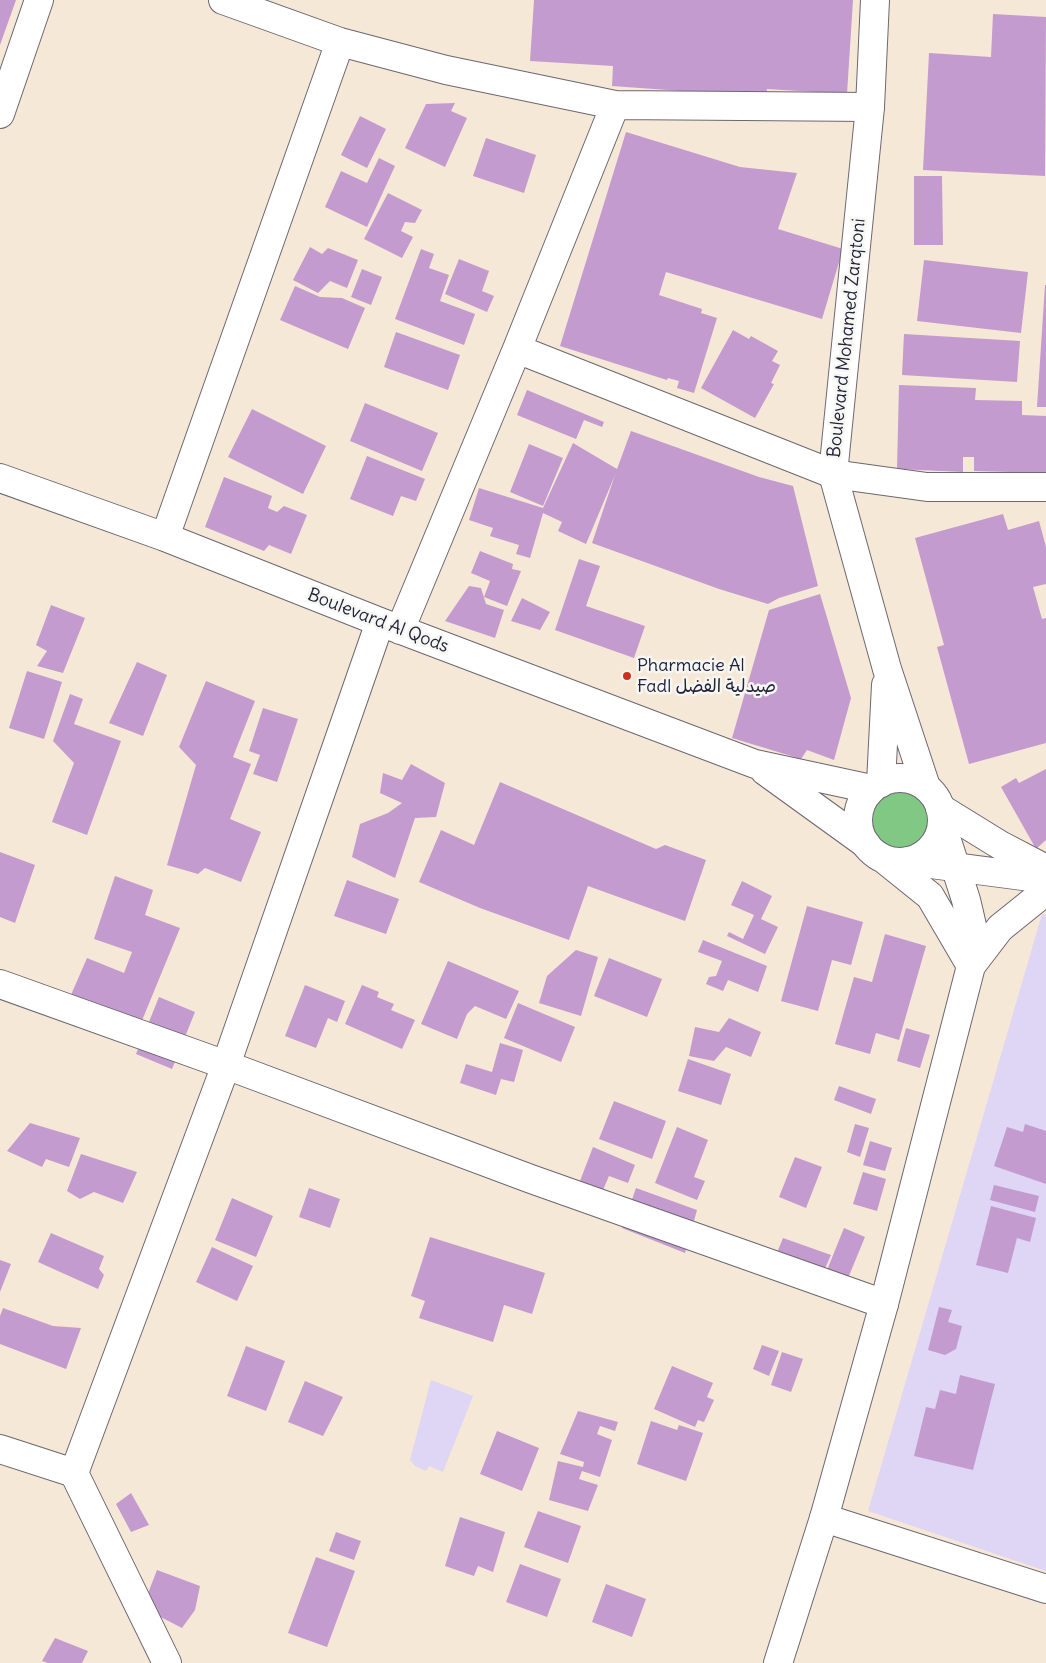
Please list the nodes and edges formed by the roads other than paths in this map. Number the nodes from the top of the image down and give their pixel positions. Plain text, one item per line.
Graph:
1 (39, 0) edge
2 (876, 0) edge
3 (231, 1) edge
4 (340, 42) junction
5 (614, 105) junction
6 (870, 107) junction
7 (0, 114) edge
8 (517, 349) junction
9 (833, 474) junction
10 (0, 478) edge
11 (1046, 487) edge
12 (165, 538) junction
13 (390, 626) junction
14 (887, 669) junction
15 (756, 764) junction
16 (876, 786) junction
17 (936, 807) junction
18 (886, 855) junction
19 (956, 867) junction
20 (1046, 869) edge
21 (1046, 879) edge
22 (1046, 891) edge
23 (971, 966) junction
24 (0, 984) edge
25 (226, 1065) junction
26 (884, 1304) junction
27 (0, 1449) edge
28 (74, 1473) junction
29 (824, 1518) junction
30 (1046, 1589) edge
31 (167, 1663) edge
32 (778, 1663) edge

1 - 7 street
2 - 6 street, Boulevard Mohamed Zarqtoni
3 - 4 street
4 - 5 street
4 - 12 street
5 - 6 street
5 - 8 street
6 - 9 street, Boulevard Mohamed Zarqtoni
8 - 9 street
8 - 13 street
9 - 11 street
9 - 14 street, Boulevard Mohamed Zarqtoni
10 - 12 street, Boulevard Al Qods
12 - 13 street, Boulevard Al Qods
13 - 15 street, Boulevard Al Qods
13 - 25 street
14 - 16 street
14 - 17 street, Boulevard Mohamed Zarqtoni
15 - 16 street
15 - 18 street
16 - 17 street
16 - 18 street
17 - 18 street
17 - 19 street, Boulevard Mohamed Zarqtoni
17 - 20 street
18 - 19 street
18 - 23 street
19 - 21 street
19 - 23 street, Boulevard Mohamed Zarqtoni
22 - 23 street
23 - 26 street
24 - 25 street
25 - 26 street
25 - 28 street
26 - 29 street
27 - 28 street
28 - 31 street
29 - 30 street
29 - 32 street

